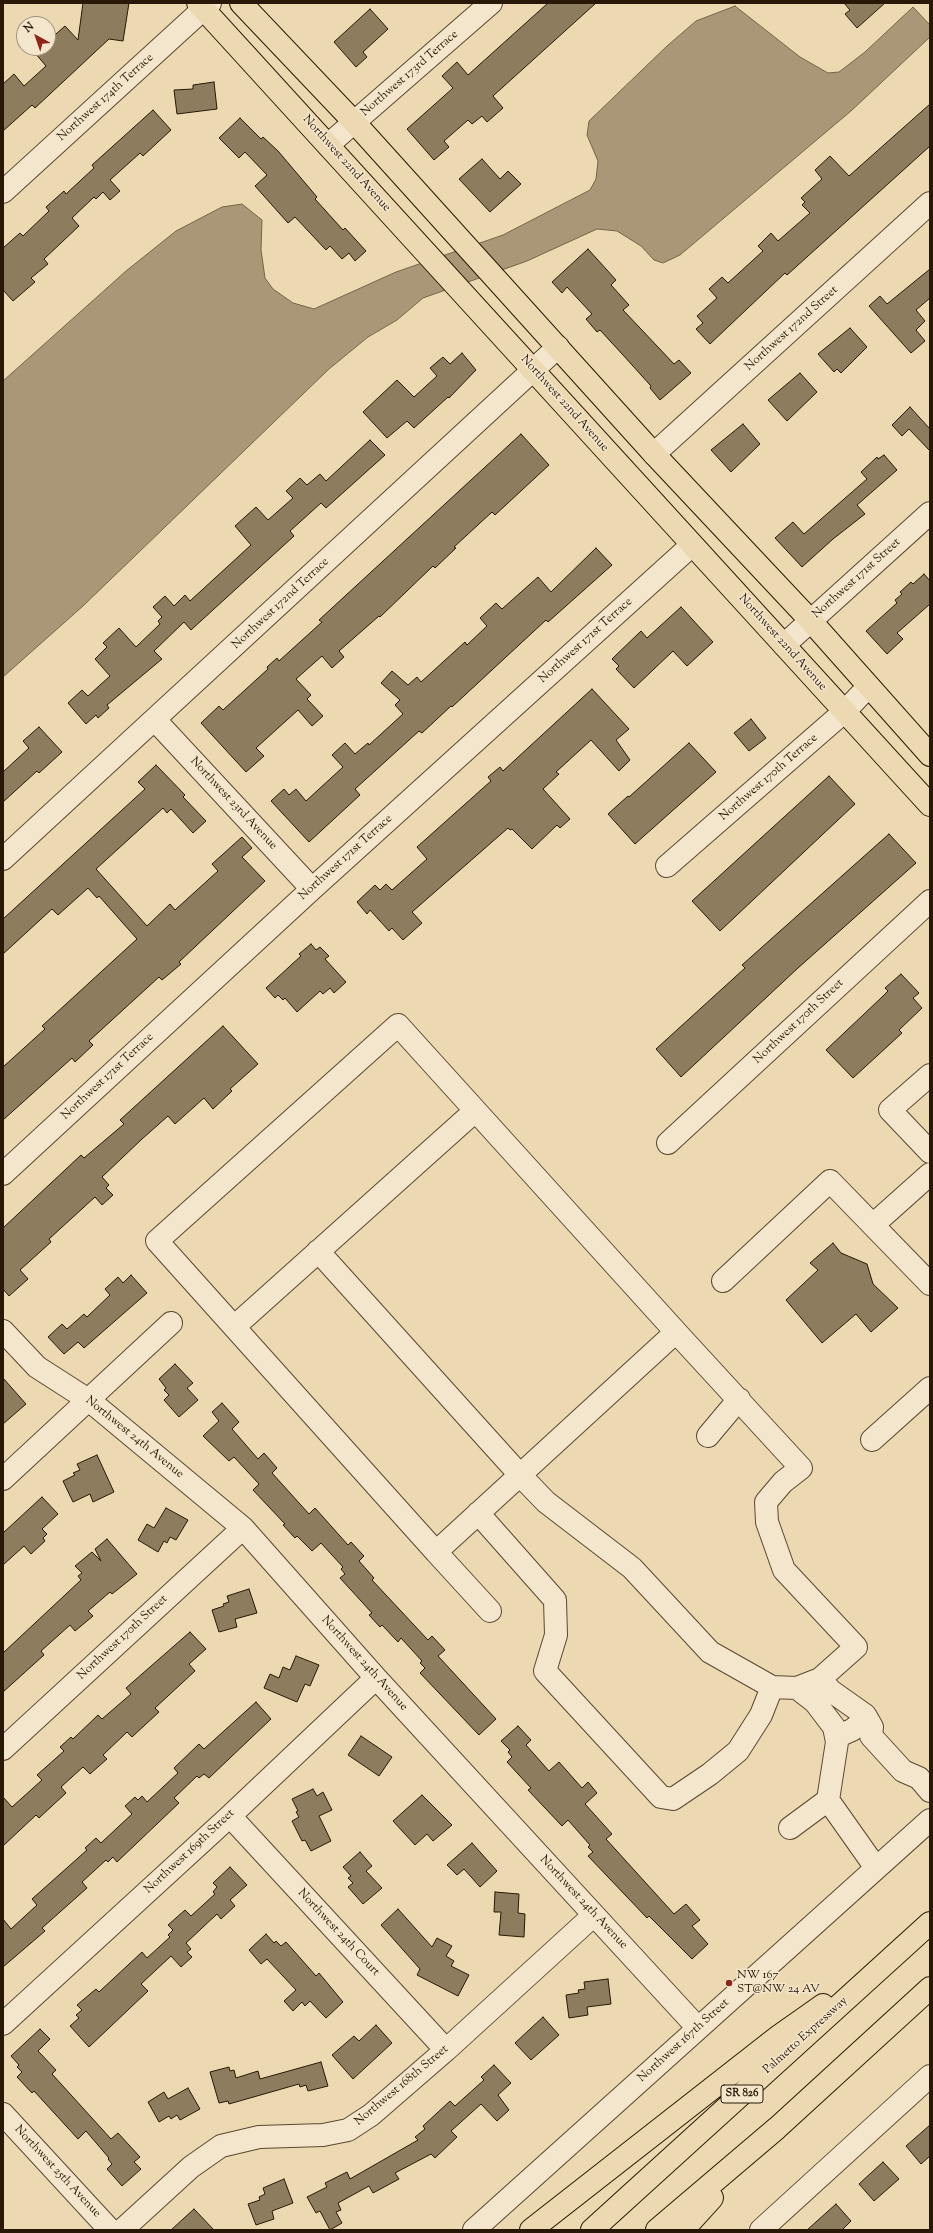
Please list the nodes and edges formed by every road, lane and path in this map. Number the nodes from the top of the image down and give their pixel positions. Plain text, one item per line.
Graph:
1 (241, 3) edge
2 (491, 3) edge
3 (204, 5) edge
4 (355, 123) junction
5 (328, 145) junction
6 (3, 192) edge
7 (930, 203) edge
8 (558, 347) junction
9 (534, 371) junction
10 (654, 454) junction
11 (930, 513) edge
12 (692, 545) junction
13 (810, 620) junction
14 (784, 645) junction
15 (868, 687) junction
16 (845, 712) junction
17 (155, 720) junction
18 (930, 755) edge
19 (930, 805) edge
20 (3, 859) edge
21 (667, 866) dead end
22 (312, 889) junction
23 (930, 902) edge
24 (930, 1075) edge
25 (475, 1111) junction
26 (668, 1143) dead end
27 (930, 1152) edge
28 (3, 1174) edge
29 (930, 1174) edge
30 (874, 1224) junction
31 (318, 1251) junction
32 (723, 1281) dead end
33 (930, 1284) edge
34 (171, 1323) dead end
35 (234, 1328) junction
36 (3, 1331) edge
37 (676, 1332) junction
38 (930, 1388) edge
39 (739, 1399) junction
40 (90, 1401) junction
41 (708, 1436) dead end
42 (872, 1440) dead end
43 (520, 1475) junction
44 (3, 1479) edge
45 (478, 1513) junction
46 (244, 1528) junction
47 (436, 1552) junction
48 (490, 1611) dead end
49 (376, 1678) junction
50 (820, 1680) junction
51 (772, 1687) junction
52 (797, 1688) junction
53 (870, 1722) junction
54 (836, 1738) junction
55 (3, 1749) edge
56 (924, 1784) edge
57 (828, 1800) junction
58 (230, 1816) junction
59 (930, 1820) edge
60 (798, 1823) dead end
61 (876, 1868) junction
62 (594, 1915) junction
63 (930, 1923) edge
64 (891, 1958) junction
65 (930, 1988) edge
66 (3, 2024) edge
67 (698, 2028) junction
68 (446, 2050) junction
69 (930, 2076) edge
70 (3, 2114) edge
71 (777, 2128) junction
72 (771, 2226) edge
73 (110, 2230) edge
74 (122, 2230) edge
75 (474, 2230) edge
76 (531, 2230) edge
77 (592, 2230) edge
78 (657, 2230) edge
79 (683, 2230) edge

1 - 4 main road
2 - 4 street, Northwest 173rd Terrace
3 - 5 main road, Northwest 22nd Avenue
3 - 6 street, Northwest 174th Terrace
4 - 5 street, Northwest 173rd Terrace
4 - 8 main road
5 - 9 main road, Northwest 22nd Avenue
7 - 10 street, Northwest 172nd Street
8 - 9 street, Northwest 172nd Terrace
8 - 10 main road
9 - 12 main road, Northwest 22nd Avenue
9 - 17 street, Northwest 172nd Terrace
10 - 13 main road
11 - 13 street, Northwest 171st Street
12 - 14 main road, Northwest 22nd Avenue
12 - 22 street, Northwest 171st Terrace
13 - 14 street, Northwest 171st Street
13 - 15 main road
14 - 16 main road, Northwest 22nd Avenue
15 - 16 street, Northwest 170th Terrace
15 - 18 main road
16 - 19 main road, Northwest 22nd Avenue
16 - 21 street, Northwest 170th Terrace
17 - 20 street, Northwest 172nd Terrace
17 - 22 street, Northwest 23rd Avenue
22 - 28 street, Northwest 171st Terrace
23 - 26 street, Northwest 170th Street
24 - 27 street
25 - 31 street
25 - 35 street
25 - 37 street
29 - 30 street
30 - 32 street
30 - 33 street
31 - 35 street
31 - 43 street
34 - 40 street
35 - 47 street
36 - 40 street, Northwest 24th Avenue
37 - 39 street
37 - 43 street
38 - 42 street
39 - 41 street
39 - 50 street
40 - 44 street
40 - 46 street, Northwest 24th Avenue
43 - 45 street
43 - 51 street
45 - 47 street
45 - 51 street
46 - 49 street, Northwest 24th Avenue
46 - 55 street, Northwest 170th Street
47 - 48 street
49 - 58 street, Northwest 169th Street
49 - 62 street, Northwest 24th Avenue
50 - 52 street
50 - 53 street
51 - 52 street
52 - 54 street
53 - 54 street
53 - 56 street
54 - 57 street
57 - 60 street
57 - 61 street
58 - 66 street, Northwest 169th Street
58 - 68 street, Northwest 24th Court
59 - 61 street, Northwest 167th Street
61 - 67 street, Northwest 167th Street
62 - 67 street, Northwest 24th Avenue
62 - 68 street, Northwest 168th Street
63 - 64 main road, Palmetto Expressway / SR 826
64 - 76 main road
64 - 77 main road, Palmetto Expressway / SR 826
65 - 71 main road
67 - 75 street, Northwest 167th Street
68 - 74 street, Northwest 168th Street
69 - 72 street
70 - 73 street, Northwest 25th Avenue
71 - 78 main road
71 - 79 main road

